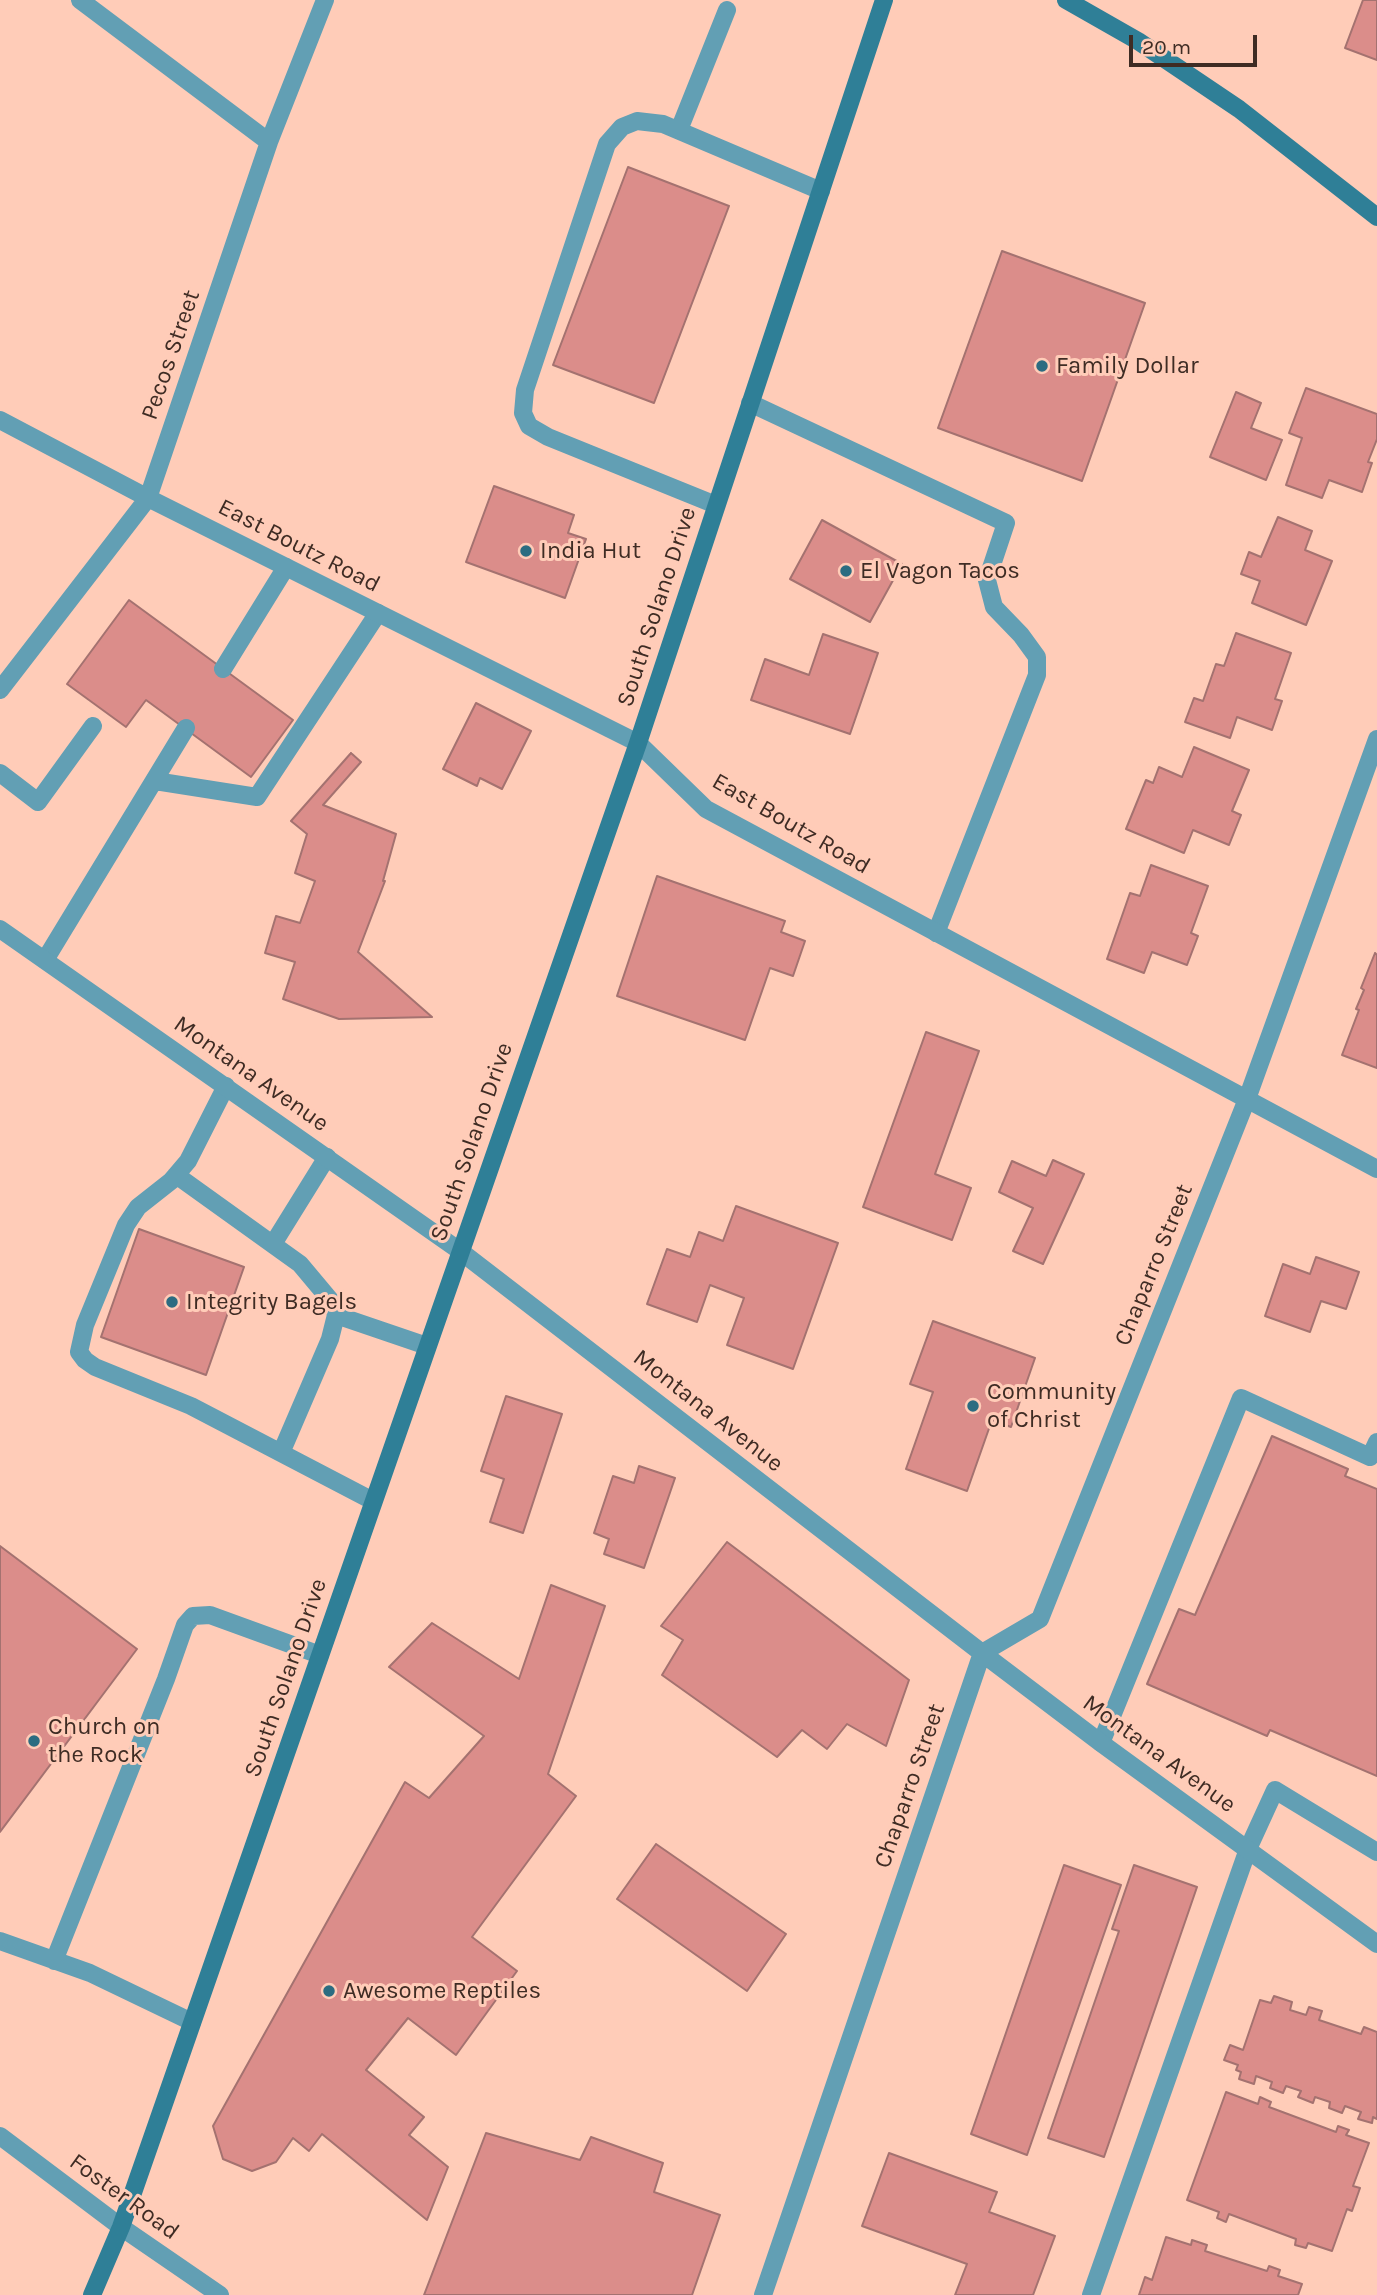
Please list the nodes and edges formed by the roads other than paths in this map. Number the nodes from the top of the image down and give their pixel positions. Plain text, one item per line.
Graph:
1 (80, 0) edge
2 (325, 0) edge
3 (884, 0) edge
4 (1066, 0) edge
5 (727, 10) dead end
6 (679, 130) junction
7 (269, 142) junction
8 (821, 191) junction
9 (1377, 217) edge
10 (750, 403) junction
11 (0, 420) edge
12 (148, 498) junction
13 (716, 505) junction
14 (286, 567) junction
15 (378, 613) junction
16 (223, 668) dead end
17 (0, 690) edge
18 (93, 726) dead end
19 (186, 728) dead end
20 (1377, 739) edge
21 (638, 743) junction
22 (0, 773) edge
23 (155, 781) junction
24 (0, 929) edge
25 (936, 933) junction
26 (45, 960) junction
27 (226, 1087) junction
28 (1247, 1098) junction
29 (327, 1157) junction
30 (1377, 1169) edge
31 (176, 1175) junction
32 (273, 1244) junction
33 (460, 1251) junction
34 (337, 1315) junction
35 (427, 1346) junction
36 (1377, 1442) edge
37 (281, 1453) junction
38 (373, 1500) junction
39 (982, 1653) junction
40 (320, 1655) junction
41 (1101, 1742) junction
42 (1248, 1849) junction
43 (1377, 1852) edge
44 (0, 1941) edge
45 (1377, 1944) edge
46 (54, 1961) junction
47 (192, 2022) junction
48 (0, 2136) edge
49 (121, 2227) junction
50 (92, 2295) edge
51 (220, 2295) edge
52 (763, 2295) edge
53 (1091, 2295) edge

1 - 7 street
2 - 7 street, Pecos Street
3 - 8 street, South Solano Drive
4 - 9 street
5 - 6 street
6 - 8 street
6 - 13 street
7 - 12 street, Pecos Street
8 - 10 street, South Solano Drive
10 - 13 street, South Solano Drive
10 - 25 street
11 - 12 street, East Boutz Road
12 - 14 street, East Boutz Road
12 - 17 street, Pecos Street
13 - 21 street, South Solano Drive
14 - 15 street, East Boutz Road
14 - 16 street
15 - 21 street, East Boutz Road
15 - 23 street
18 - 22 street
19 - 23 street
20 - 28 street, Chaparro Street
21 - 25 street, East Boutz Road
21 - 33 street, South Solano Drive
23 - 26 street
24 - 26 street, Montana Avenue
25 - 28 street, East Boutz Road
26 - 27 street, Montana Avenue
27 - 29 street, Montana Avenue
27 - 31 street
28 - 30 street, East Boutz Road
28 - 39 street, Chaparro Street
29 - 32 street
29 - 33 street, Montana Avenue
31 - 32 street
31 - 37 street
32 - 34 street
33 - 35 street, South Solano Drive
33 - 39 street, Montana Avenue
34 - 35 street
34 - 37 street
35 - 38 street, South Solano Drive
36 - 41 street
37 - 38 street
38 - 40 street, South Solano Drive
39 - 41 street, Montana Avenue
39 - 52 street, Chaparro Street
40 - 46 street
40 - 47 street, South Solano Drive
41 - 42 street, Montana Avenue
42 - 43 street
42 - 45 street, Montana Avenue
42 - 53 street
44 - 46 street
46 - 47 street
47 - 49 street, South Solano Drive
48 - 49 street, Foster Road
49 - 50 street, South Solano Drive
49 - 51 street, Foster Road

